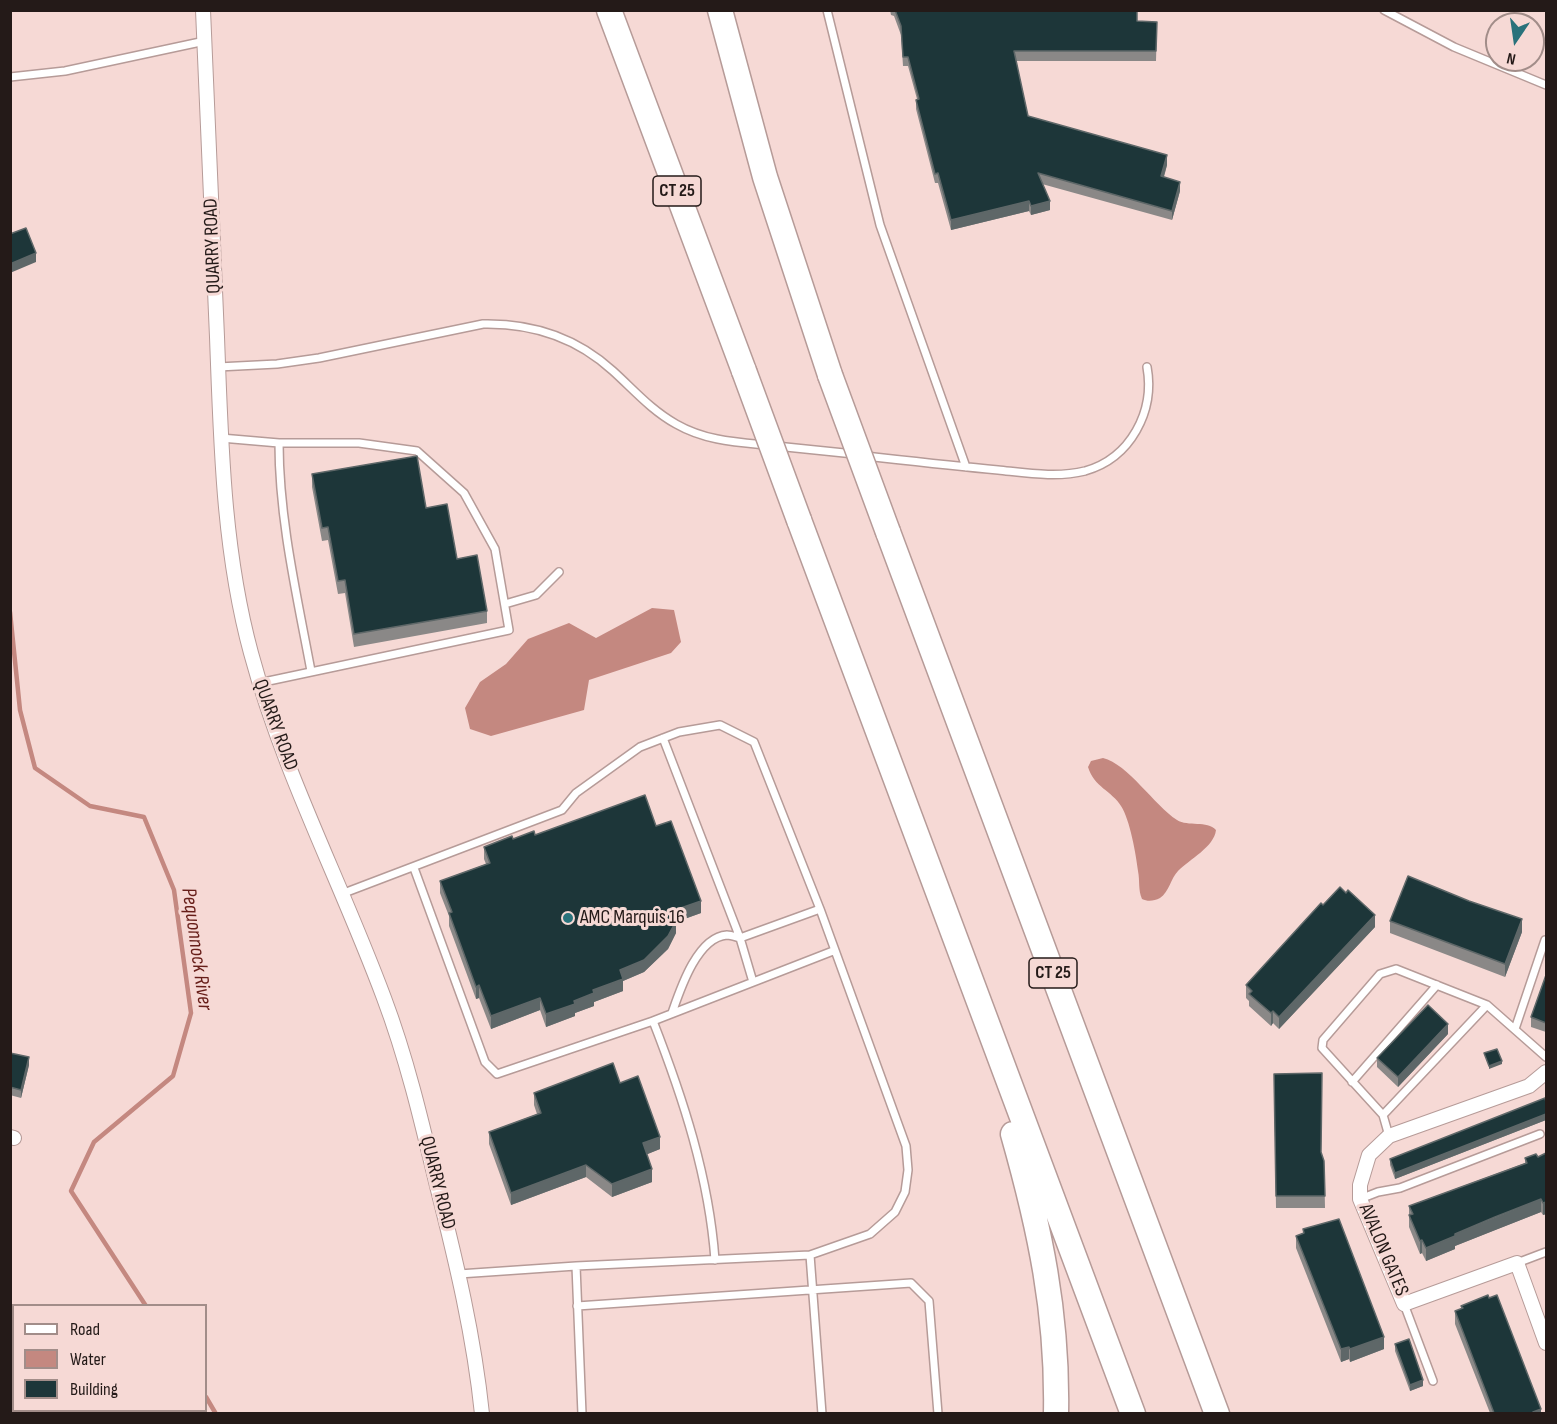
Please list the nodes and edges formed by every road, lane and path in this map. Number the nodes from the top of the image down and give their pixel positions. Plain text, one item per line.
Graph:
1 (204, 10) edge
2 (609, 10) edge
3 (720, 10) edge
4 (727, 10) edge
5 (827, 10) edge
6 (1384, 10) edge
7 (205, 41) junction
8 (10, 77) edge
9 (737, 79) junction
10 (1546, 85) edge
11 (218, 367) junction
12 (1147, 367) dead end
13 (221, 438) junction
14 (279, 443) junction
15 (966, 467) junction
16 (559, 572) dead end
17 (505, 604) junction
18 (311, 670) junction
19 (259, 683) junction
20 (663, 738) junction
21 (414, 868) junction
22 (344, 893) junction
23 (820, 909) junction
24 (740, 938) junction
25 (1545, 940) dead end
26 (833, 951) junction
27 (970, 978) junction
28 (753, 982) junction
29 (1437, 985) junction
30 (1487, 1005) junction
31 (672, 1013) junction
32 (653, 1021) junction
33 (1515, 1029) junction
34 (1546, 1057) edge
35 (1546, 1072) edge
36 (1352, 1082) junction
37 (1383, 1115) junction
38 (1540, 1134) dead end
39 (1389, 1136) junction
40 (1360, 1199) junction
41 (1546, 1252) edge
42 (810, 1255) junction
43 (715, 1260) junction
44 (1517, 1263) junction
45 (576, 1266) junction
46 (459, 1274) junction
47 (813, 1292) junction
48 (1404, 1304) junction
49 (577, 1306) junction
50 (1186, 1330) junction
51 (1546, 1343) edge
52 (1433, 1381) dead end
53 (482, 1413) edge
54 (582, 1413) edge
55 (822, 1413) edge
56 (938, 1413) edge
57 (1056, 1413) edge
58 (1132, 1413) edge
59 (1217, 1413) edge
60 (1224, 1413) edge

1 - 7 street, QUARRY ROAD
2 - 27 highway, CT 25, bridge
3 - 9 highway, CT 25
4 - 9 highway
5 - 15 lane
6 - 10 lane
7 - 8 lane
7 - 11 street, QUARRY ROAD
9 - 50 highway, CT 25, bridge
11 - 13 street, QUARRY ROAD
11 - 15 lane
12 - 15 lane
13 - 14 lane
13 - 19 street, QUARRY ROAD
14 - 17 lane
14 - 18 lane
16 - 17 lane
17 - 18 lane
18 - 19 lane
19 - 22 street, QUARRY ROAD
20 - 21 lane
20 - 23 lane
20 - 24 lane
21 - 22 lane
21 - 32 lane
22 - 46 street, QUARRY ROAD
23 - 24 lane
23 - 26 lane
24 - 28 lane
24 - 31 lane
25 - 33 lane
26 - 28 lane
26 - 42 lane
27 - 57 highway
27 - 58 highway, CT 25
28 - 31 lane
29 - 30 lane
29 - 36 lane
29 - 36 lane
30 - 33 lane
30 - 37 lane
31 - 32 lane
32 - 43 lane
33 - 34 lane
35 - 39 street, AVALON GATES
36 - 37 lane
37 - 39 lane
38 - 40 lane
39 - 40 street, AVALON GATES
40 - 48 street, AVALON GATES
41 - 44 lane
42 - 43 lane
42 - 47 lane
43 - 45 lane
44 - 48 street, AVALON GATES
44 - 51 street
45 - 46 lane
45 - 49 lane
46 - 53 street, QUARRY ROAD
47 - 49 lane
47 - 55 lane
47 - 56 lane
48 - 52 lane
49 - 54 lane
50 - 59 highway, CT 25
50 - 60 highway

